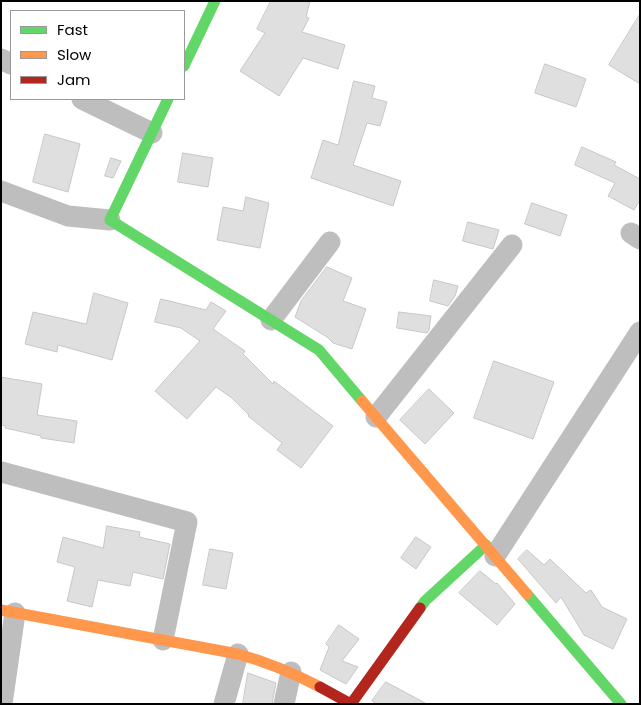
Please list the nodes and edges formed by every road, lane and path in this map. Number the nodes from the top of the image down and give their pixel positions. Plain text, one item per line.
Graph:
1 (215, 1) edge
2 (185, 64) edge
3 (84, 100) edge
4 (168, 100) edge
5 (152, 133) junction
6 (1, 191) edge
7 (110, 220) junction
8 (330, 242) dead end
9 (512, 246) dead end
10 (271, 320) junction
11 (640, 332) edge
12 (376, 417) junction
13 (1, 472) edge
14 (490, 550) junction
15 (8, 612) edge
16 (163, 640) junction
17 (238, 654) junction
18 (291, 672) junction
19 (619, 703) edge
20 (2, 704) edge
21 (224, 704) edge
22 (284, 704) edge
23 (351, 704) edge

1 - 2 street
3 - 5 street
4 - 5 street
5 - 7 street
6 - 7 street
7 - 10 street
8 - 10 street
9 - 12 street
10 - 12 street
11 - 14 street
12 - 14 street
13 - 16 street
14 - 19 street
14 - 23 street
15 - 16 street
15 - 20 street
16 - 17 street
17 - 18 street
17 - 21 street
18 - 22 street
18 - 23 street

